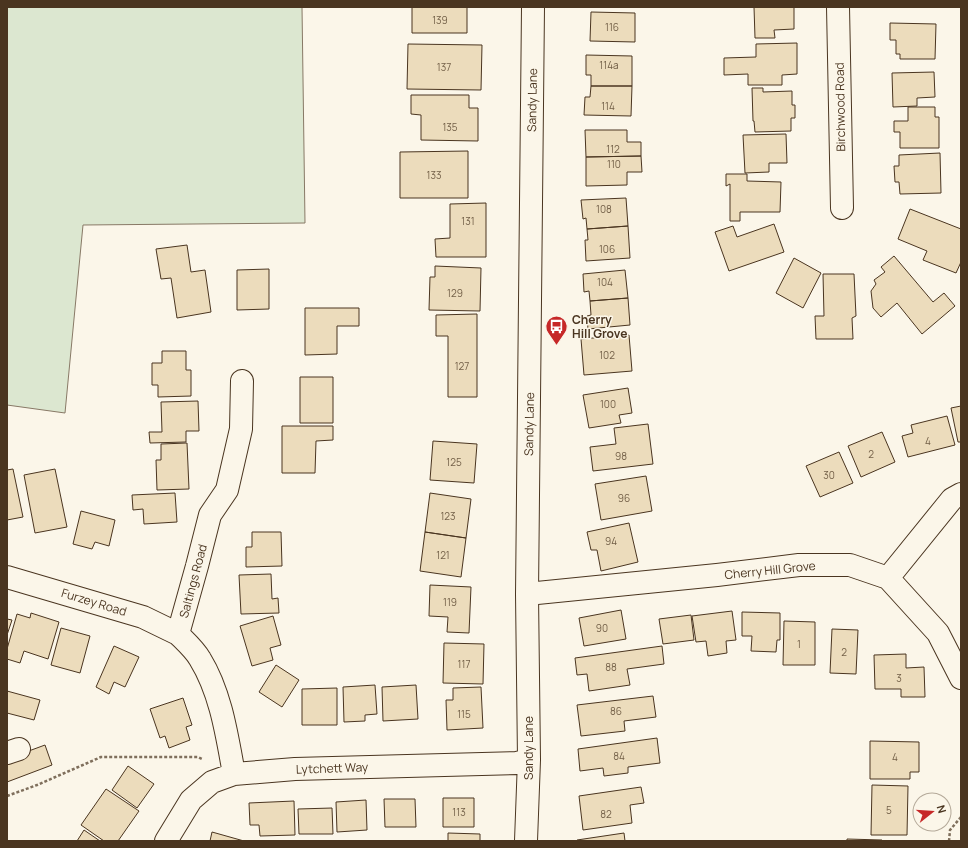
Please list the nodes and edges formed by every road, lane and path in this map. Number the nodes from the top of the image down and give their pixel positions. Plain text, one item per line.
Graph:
1 (533, 7) edge
2 (838, 7) edge
3 (842, 208) dead end
4 (242, 381) dead end
5 (961, 494) edge
6 (7, 577) edge
7 (888, 578) junction
8 (527, 594) junction
9 (178, 634) junction
10 (961, 678) edge
11 (529, 760) junction
12 (234, 774) junction
13 (7, 796) edge
14 (961, 817) edge
15 (166, 841) edge
16 (526, 841) edge
17 (949, 841) edge

1 - 8 street, Sandy Lane
2 - 3 street, Birchwood Road
4 - 9 street, Saltings Road
5 - 7 street
6 - 9 street, Furzey Road
7 - 8 street, Cherry Hill Grove
7 - 10 street, Cherry Hill Grove
8 - 11 street, Sandy Lane
9 - 12 street, Saltings Road
11 - 12 street, Lytchett Way
11 - 16 street, Sandy Lane
12 - 13 path
12 - 15 street, Lytchett Way
14 - 17 path

